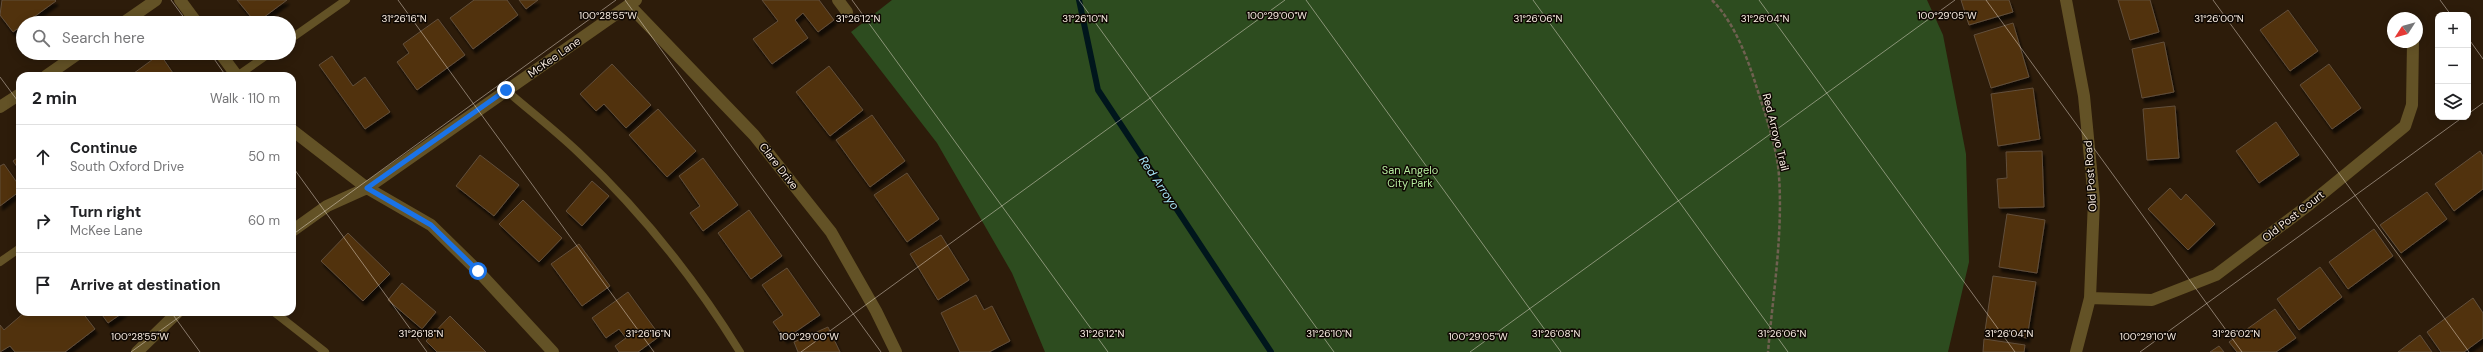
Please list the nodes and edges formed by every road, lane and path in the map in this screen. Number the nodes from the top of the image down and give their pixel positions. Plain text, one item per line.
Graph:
1 (156, 0) edge
2 (180, 0) edge
3 (838, 0) edge
4 (1712, 0) edge
5 (2066, 0) edge
6 (344, 1) edge
7 (630, 2) edge
8 (847, 12) dead end
9 (133, 16) edge
10 (192, 16) edge
11 (296, 35) edge
12 (2413, 48) edge
13 (69, 60) edge
14 (225, 60) edge
15 (260, 60) edge
16 (52, 72) edge
17 (234, 72) edge
18 (243, 72) edge
19 (506, 90) junction
20 (16, 97) edge
21 (0, 107) edge
22 (296, 133) edge
23 (367, 188) junction
24 (296, 228) edge
25 (16, 251) edge
26 (0, 262) edge
27 (2090, 298) junction
28 (174, 316) edge
29 (279, 316) edge
30 (137, 352) edge
31 (326, 352) edge
32 (553, 352) edge
33 (740, 352) edge
34 (896, 352) edge
35 (1768, 352) edge
36 (2076, 352) edge

1 - 9 street
2 - 10 street
3 - 8 street
4 - 35 path, Red Arroyo Trail
5 - 27 street, Old Post Road
6 - 11 lane
7 - 19 street, McKee Lane
7 - 34 street, Clare Drive
12 - 27 street, Old Post Court
13 - 16 street
14 - 17 street
15 - 18 lane
19 - 23 street, McKee Lane
19 - 33 lane
20 - 21 street
22 - 23 street
23 - 24 street, McKee Lane
23 - 32 street
25 - 26 lane
27 - 36 street, Old Post Road
28 - 30 street
29 - 31 lane

